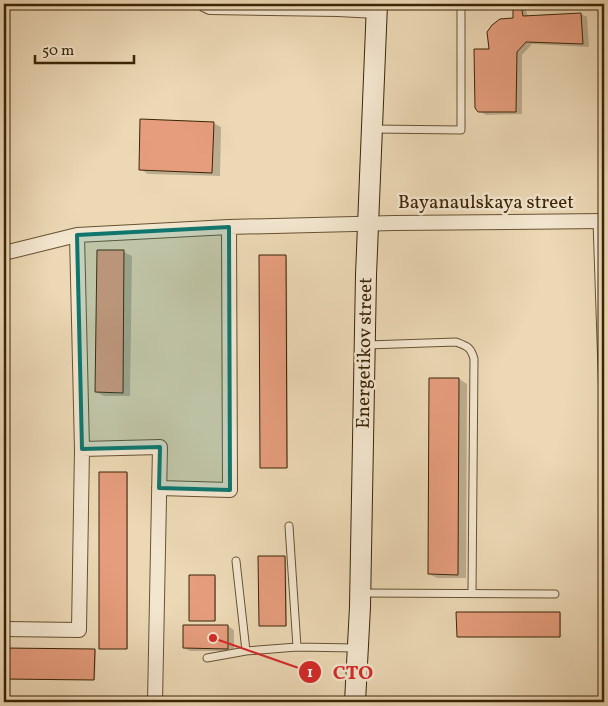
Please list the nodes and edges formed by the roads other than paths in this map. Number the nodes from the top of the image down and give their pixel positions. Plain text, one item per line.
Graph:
1 (204, 4) edge
2 (461, 4) edge
3 (377, 8) edge
4 (371, 129) junction
5 (601, 221) edge
6 (369, 224) junction
7 (229, 227) junction
8 (77, 235) junction
9 (4, 253) edge
10 (365, 345) junction
11 (604, 429) edge
12 (82, 449) junction
13 (159, 488) junction
14 (289, 526) dead end
15 (236, 561) dead end
16 (360, 593) junction
17 (472, 593) junction
18 (555, 594) dead end
19 (4, 629) edge
20 (297, 647) junction
21 (358, 648) junction
22 (246, 651) junction
23 (207, 658) dead end
24 (155, 702) edge
25 (355, 702) edge

1 - 3 street
2 - 4 lane
3 - 4 main road, Energetikov street
4 - 6 main road, Energetikov street
5 - 6 street, Bayanaulskaya street
5 - 11 lane
6 - 7 street, Bayanaulskaya street
6 - 10 main road, Energetikov street
7 - 8 street, Bayanaulskaya street
7 - 13 street
8 - 9 street, Bayanaulskaya street
8 - 12 street
10 - 16 main road, Energetikov street
10 - 17 lane
12 - 13 street
12 - 19 street
13 - 24 street
14 - 20 lane
15 - 22 lane
16 - 17 lane
16 - 21 main road, Energetikov street
17 - 18 lane
20 - 21 lane
20 - 22 lane
21 - 25 main road, Energetikov street
22 - 23 lane

